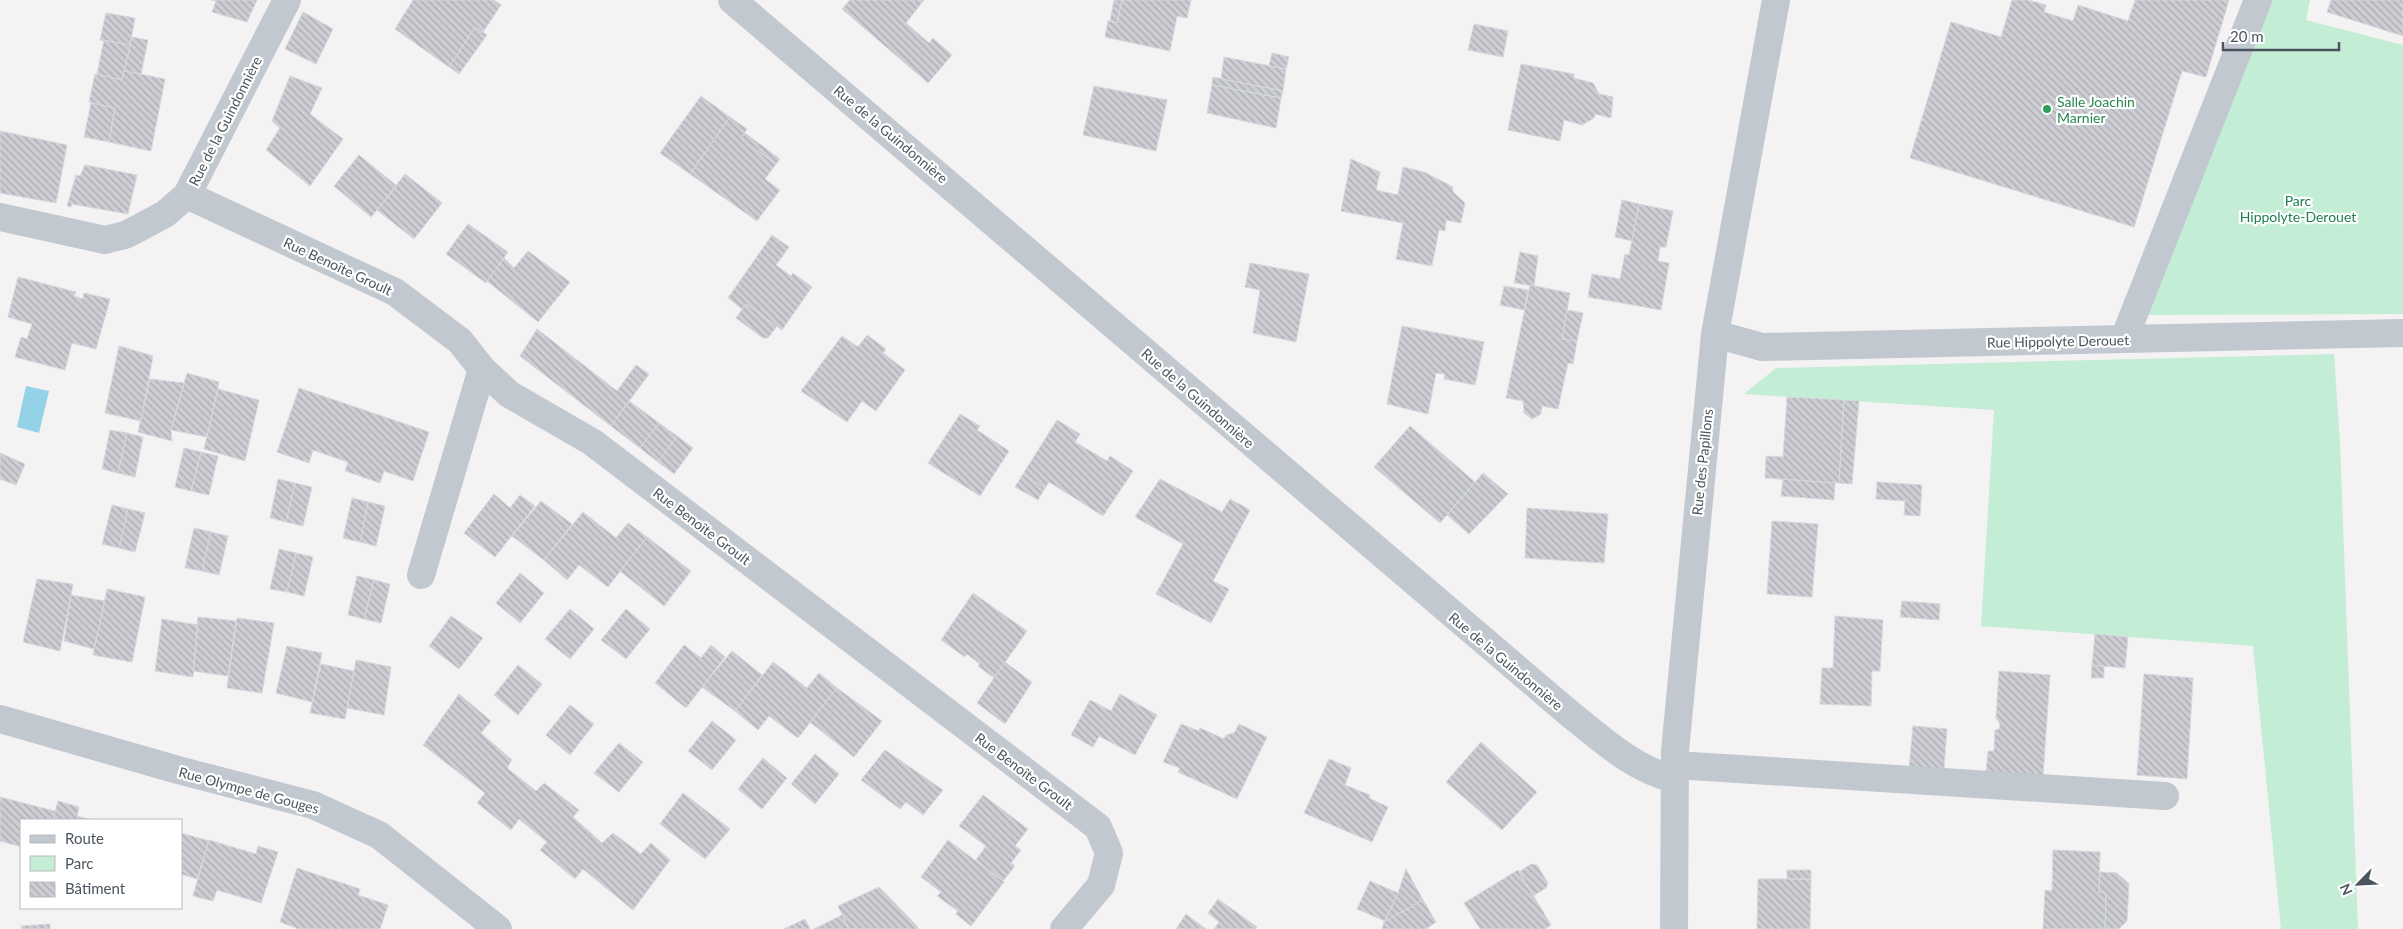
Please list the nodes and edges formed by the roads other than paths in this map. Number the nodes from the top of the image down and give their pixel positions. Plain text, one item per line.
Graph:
1 (287, 0) edge
2 (1776, 0) edge
3 (2258, 0) edge
4 (743, 3) edge
5 (188, 195) junction
6 (0, 218) edge
7 (2403, 333) edge
8 (1716, 334) junction
9 (2124, 339) junction
10 (482, 369) junction
11 (421, 575) dead end
12 (0, 719) edge
13 (1675, 772) junction
14 (2165, 796) dead end
15 (498, 929) edge
16 (1064, 929) edge
17 (1674, 929) edge

1 - 5 street, Rue de la Guindonnière
2 - 8 street, Rue des Papillons
3 - 9 street
4 - 13 street, Rue de la Guindonnière
5 - 6 street, Rue de la Guindonnière
5 - 10 street, Rue Benoîte Groult
7 - 9 street, Rue Hippolyte Derouet
8 - 9 street, Rue Hippolyte Derouet
8 - 13 street, Rue des Papillons
10 - 11 street
10 - 16 street, Rue Benoîte Groult
12 - 15 street, Rue Olympe de Gouges
13 - 14 street, Rue de la Guindonnière
13 - 17 street, Rue des Papillons

